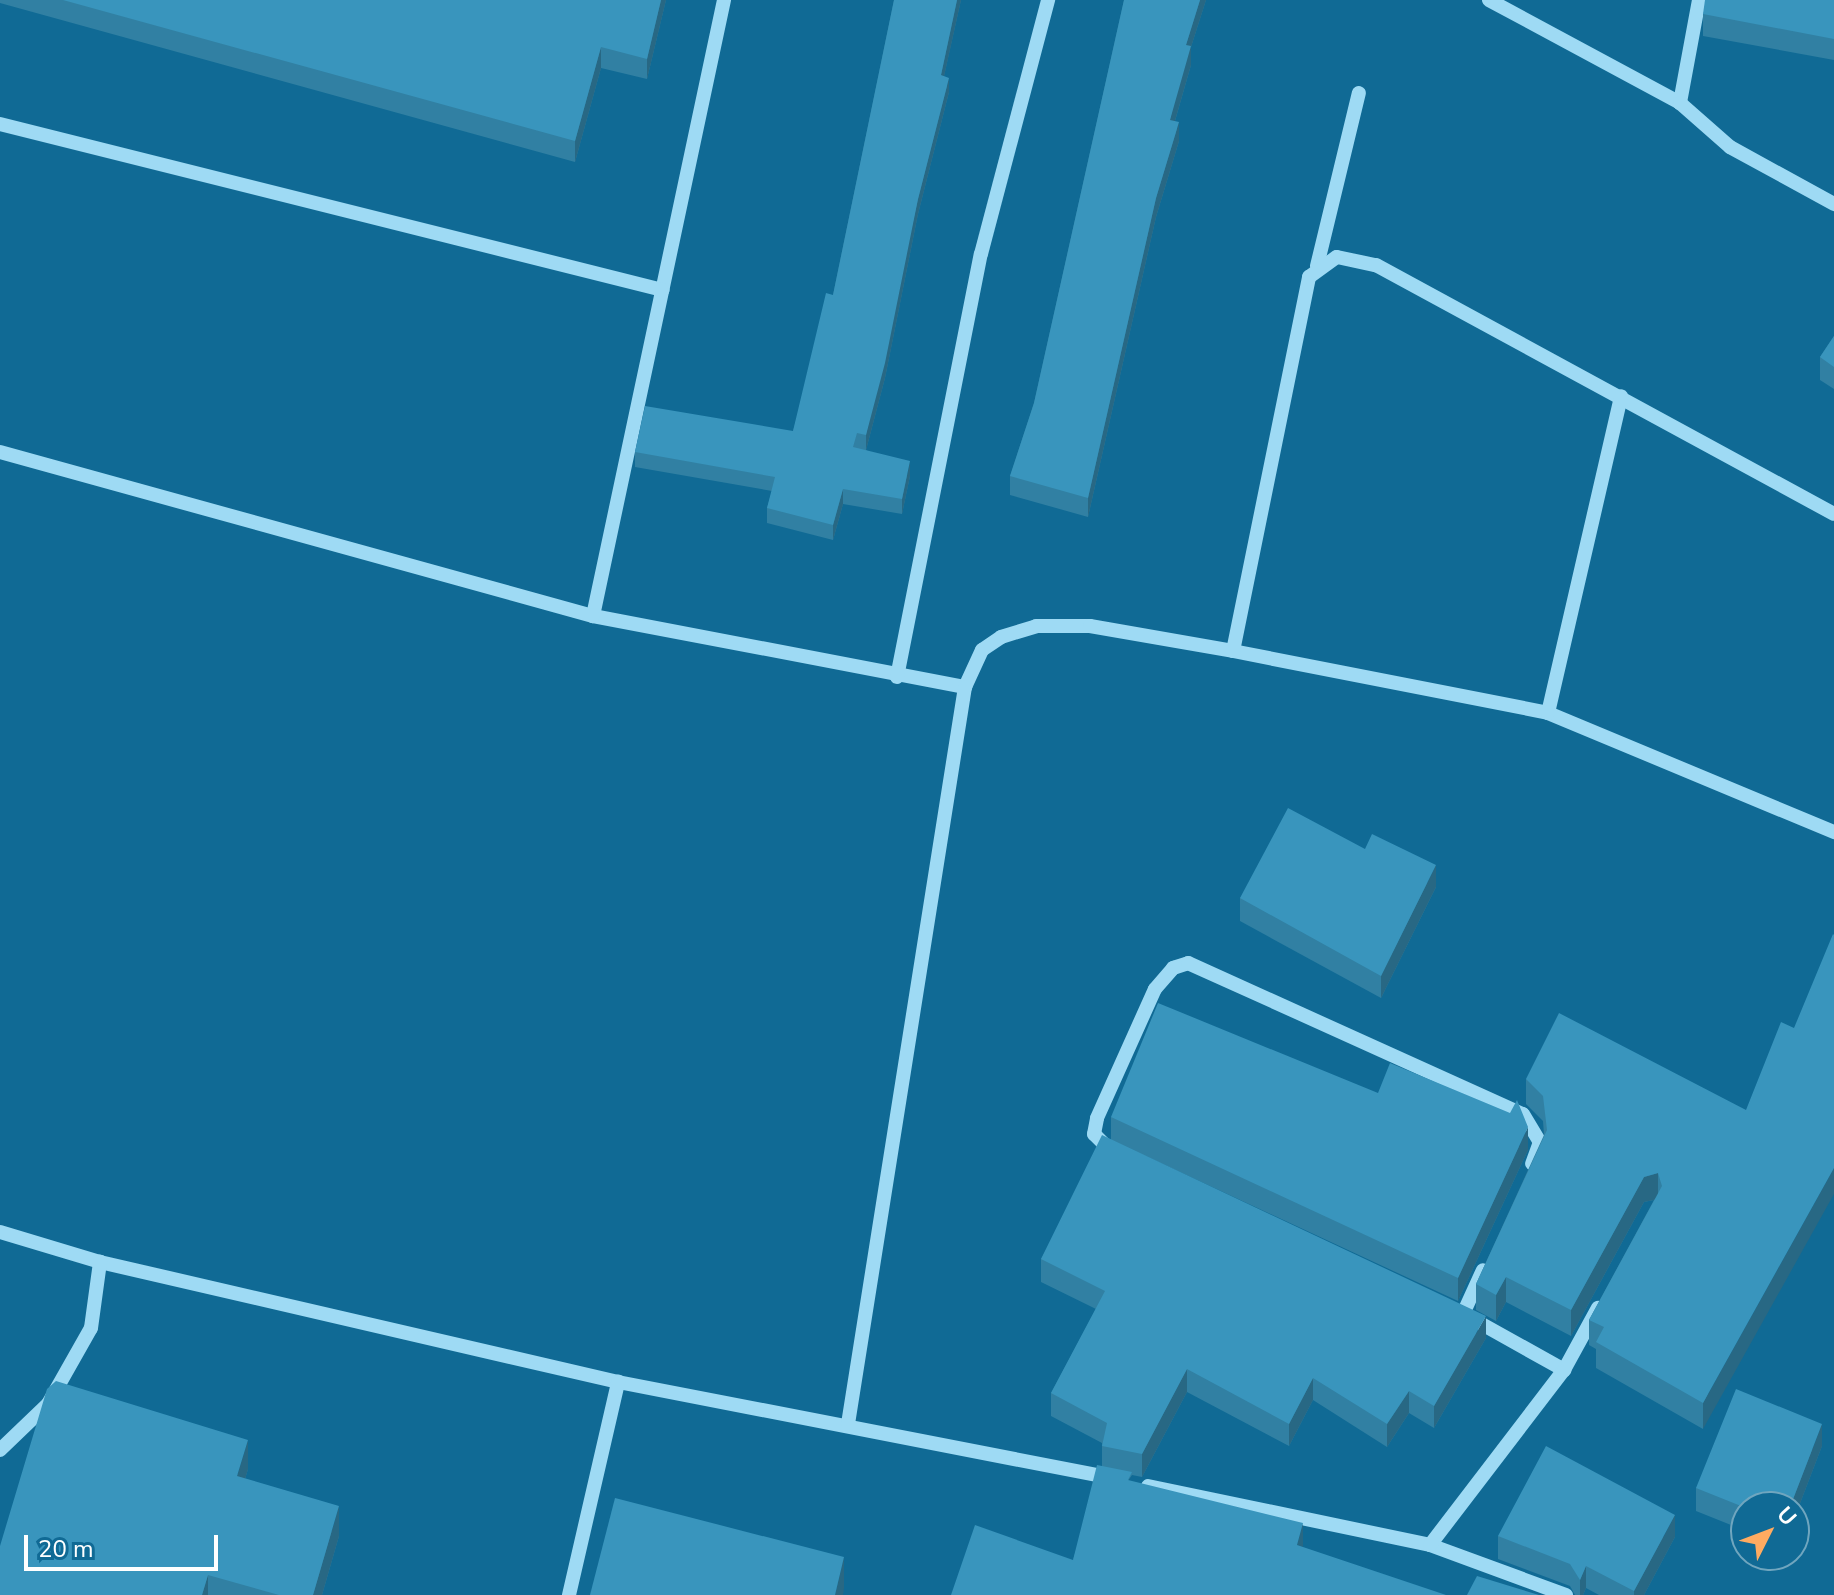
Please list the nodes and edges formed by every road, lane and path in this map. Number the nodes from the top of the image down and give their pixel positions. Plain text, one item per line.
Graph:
1 (724, 0) edge
2 (1048, 0) edge
3 (1489, 0) edge
4 (1699, 0) edge
5 (1359, 93) dead end
6 (1680, 103) junction
7 (0, 124) edge
8 (1834, 204) edge
9 (1317, 266) junction
10 (663, 290) junction
11 (1621, 396) junction
12 (0, 452) edge
13 (1834, 514) edge
14 (593, 616) junction
15 (1233, 651) junction
16 (897, 677) junction
17 (965, 687) junction
18 (1548, 713) junction
19 (1834, 832) edge
20 (1122, 1157) edge
21 (1526, 1177) edge
22 (0, 1232) edge
23 (1489, 1259) edge
24 (100, 1262) junction
25 (1609, 1288) edge
26 (1449, 1307) edge
27 (1463, 1314) junction
28 (1564, 1370) junction
29 (618, 1382) junction
30 (848, 1424) junction
31 (0, 1450) edge
32 (1430, 1545) junction
33 (569, 1595) edge
34 (1566, 1595) edge

1 - 10 street
2 - 16 street
3 - 6 street
4 - 6 street
5 - 9 street
6 - 8 street
7 - 10 street
9 - 11 street
9 - 15 street
10 - 14 street
11 - 13 street
11 - 18 street
12 - 14 street
14 - 16 street
15 - 17 street
15 - 18 street
16 - 17 street
17 - 30 street
18 - 19 street
20 - 21 street
22 - 24 street
23 - 27 street
24 - 29 street
24 - 31 street
25 - 28 street
26 - 27 street
27 - 28 street
28 - 32 street
29 - 30 street
29 - 33 street
30 - 32 street
32 - 34 street

